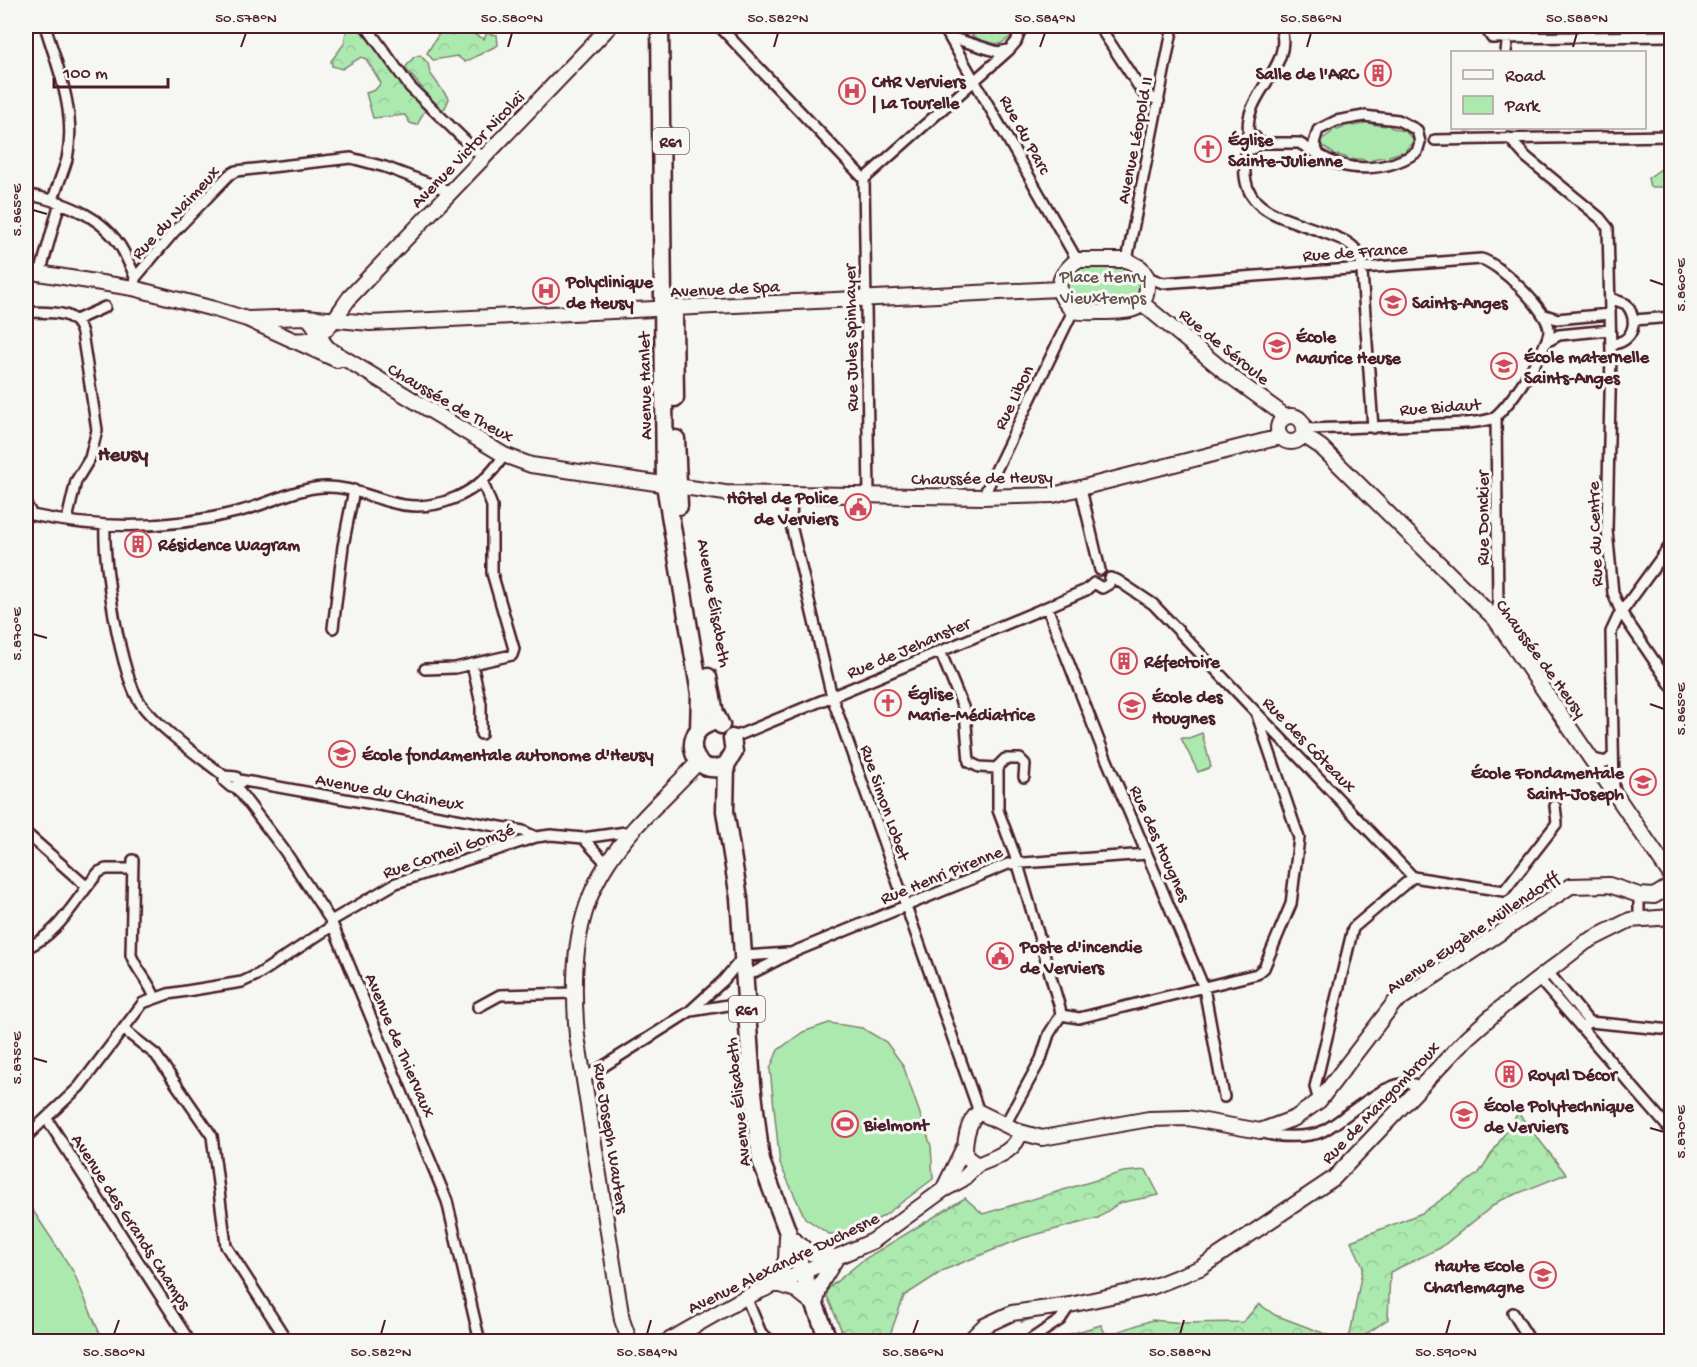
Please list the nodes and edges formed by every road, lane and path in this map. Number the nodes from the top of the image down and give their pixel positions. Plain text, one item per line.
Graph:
1 (45, 26) edge
2 (366, 26) edge
3 (610, 26) edge
4 (660, 26) edge
5 (669, 26) edge
6 (719, 26) edge
7 (943, 26) edge
8 (1022, 26) edge
9 (1099, 26) edge
10 (1173, 26) edge
11 (1280, 26) edge
12 (1484, 26) edge
13 (1509, 26) edge
14 (1671, 36) edge
15 (950, 37) junction
16 (1507, 39) junction
17 (1009, 50) junction
18 (1506, 51) edge
19 (976, 80) junction
20 (1159, 101) junction
21 (1507, 129) edge
22 (1318, 130) junction
23 (1417, 130) junction
24 (1249, 134) junction
25 (1671, 136) edge
26 (1509, 138) junction
27 (1435, 140) junction
28 (1257, 143) junction
29 (1299, 143) junction
30 (1247, 148) junction
31 (1417, 152) junction
32 (1319, 155) junction
33 (483, 158) junction
34 (864, 179) junction
35 (449, 192) junction
36 (26, 194) edge
37 (57, 201) junction
38 (1077, 260) junction
39 (1127, 260) junction
40 (1362, 267) junction
41 (26, 272) edge
42 (40, 274) junction
43 (1147, 277) junction
44 (134, 283) junction
45 (1058, 289) junction
46 (350, 297) junction
47 (866, 298) junction
48 (1610, 298) junction
49 (1143, 304) junction
50 (105, 308) dead end
51 (669, 308) junction
52 (1073, 311) junction
53 (26, 312) edge
54 (1610, 314) junction
55 (1545, 315) junction
56 (1671, 316) edge
57 (306, 317) junction
58 (247, 319) junction
59 (332, 319) junction
60 (76, 320) junction
61 (1634, 320) junction
62 (364, 323) junction
63 (1610, 330) junction
64 (323, 339) junction
65 (292, 340) junction
66 (1548, 341) junction
67 (1611, 344) junction
68 (351, 364) junction
69 (1496, 416) junction
70 (1284, 418) junction
71 (1328, 428) junction
72 (1373, 428) junction
73 (1303, 432) junction
74 (1280, 437) junction
75 (1321, 447) junction
76 (504, 455) junction
77 (483, 483) junction
78 (671, 486) junction
79 (1081, 489) junction
80 (354, 490) junction
81 (792, 495) junction
82 (869, 495) junction
83 (982, 498) junction
84 (26, 504) edge
85 (29, 516) edge
86 (67, 520) junction
87 (105, 526) junction
88 (1671, 543) edge
89 (1100, 570) junction
90 (1114, 579) junction
91 (1094, 583) junction
92 (1047, 607) junction
93 (1622, 612) junction
94 (1495, 619) junction
95 (333, 628) dead end
96 (940, 651) junction
97 (472, 664) junction
98 (425, 669) dead end
99 (696, 671) joint
100 (1671, 687) edge
101 (832, 697) junction
102 (1256, 711) junction
103 (699, 730) junction
104 (481, 734) dead end
105 (732, 738) joint
106 (1613, 756) junction
107 (1593, 759) junction
108 (703, 765) junction
109 (726, 765) junction
110 (996, 768) junction
111 (1024, 777) dead end
112 (238, 784) junction
113 (1614, 790) junction
114 (1555, 806) dead end
115 (725, 811) junction
116 (633, 831) junction
117 (26, 833) edge
118 (536, 837) junction
119 (583, 838) junction
120 (1147, 854) junction
121 (1017, 861) junction
122 (607, 864) junction
123 (1413, 877) junction
124 (1671, 877) edge
125 (1671, 885) edge
126 (86, 886) junction
127 (1639, 895) junction
128 (906, 906) junction
129 (1671, 917) edge
130 (1639, 918) junction
131 (332, 923) junction
132 (26, 948) edge
133 (791, 953) junction
134 (744, 956) junction
135 (1543, 975) junction
136 (745, 977) junction
137 (1204, 988) junction
138 (574, 993) junction
139 (154, 998) junction
140 (747, 1002) junction
141 (478, 1007) dead end
142 (689, 1012) junction
143 (1061, 1015) junction
144 (1585, 1025) junction
145 (123, 1029) junction
146 (1671, 1030) edge
147 (585, 1078) junction
148 (1419, 1086) junction
149 (1224, 1097) dead end
150 (1319, 1101) junction
151 (979, 1112) junction
152 (47, 1119) junction
153 (1006, 1123) junction
154 (1260, 1131) junction
155 (1020, 1132) junction
156 (1671, 1132) edge
157 (26, 1137) edge
158 (964, 1148) junction
159 (976, 1165) junction
160 (943, 1190) junction
161 (787, 1234) junction
162 (837, 1257) junction
163 (802, 1272) junction
164 (775, 1283) junction
165 (744, 1298) junction
166 (815, 1305) junction
167 (1070, 1305) junction
168 (1513, 1313) dead end
169 (622, 1320) junction
170 (190, 1341) edge
171 (288, 1341) edge
172 (480, 1341) edge
173 (621, 1341) edge
174 (630, 1341) edge
175 (666, 1341) edge
176 (773, 1341) edge
177 (829, 1341) edge
178 (968, 1341) edge
179 (1027, 1341) edge
180 (1531, 1341) edge

1 - 37 street
2 - 33 street
3 - 33 street, Avenue Victor Nicolaï
4 - 51 highway, Avenue Hanlet / R61
5 - 51 highway, Avenue Hanlet / R61
6 - 34 street
7 - 15 street, Rue du Parc
8 - 17 street
9 - 20 street
10 - 20 street, Avenue Léopold II
11 - 24 street
12 - 16 street
13 - 16 street
14 - 16 street
15 - 17 street
15 - 19 street, Rue du Parc
16 - 18 street
17 - 19 street
19 - 34 street
19 - 38 street, Rue du Parc
20 - 39 street, Avenue Léopold II
21 - 26 street
22 - 23 street
22 - 29 street
22 - 32 street
23 - 27 street
23 - 31 street
24 - 28 street
24 - 30 street
25 - 26 street
26 - 27 street
26 - 48 street, Rue du Centre
27 - 31 street
28 - 29 street
28 - 30 street
29 - 32 street
30 - 40 street
31 - 32 street
33 - 35 street, Avenue Victor Nicolaï
34 - 47 street, Rue Jules Spinhayer
35 - 44 street, Rue du Naimeux
35 - 46 street, Avenue Victor Nicolaï
36 - 37 street
37 - 42 street
37 - 44 street
38 - 39 street
38 - 45 street
39 - 43 street
40 - 43 street, Rue de France
40 - 55 street, Rue de France
40 - 72 street
41 - 42 street, Chaussée de Theux
42 - 44 street, Chaussée de Theux
43 - 49 street
44 - 58 street, Chaussée de Theux
45 - 47 street, Avenue de Spa
45 - 52 street
46 - 57 street
46 - 59 street
46 - 62 street
47 - 51 street, Avenue de Spa
47 - 82 street, Rue Jules Spinhayer
48 - 54 street, Rue du Centre
48 - 61 street
49 - 52 street
49 - 70 street, Rue de Séroule
50 - 60 street
51 - 62 street, Avenue de Spa
51 - 78 highway, Avenue Hanlet / R61
52 - 83 street, Rue Libon
53 - 60 street
54 - 55 street
54 - 63 street, Rue du Centre
55 - 66 street
56 - 61 street
57 - 58 street, Chaussée de Theux
57 - 59 street, Avenue de Spa
57 - 64 street, Chaussée de Theux
57 - 65 street
58 - 65 street, Chaussée de Theux
59 - 62 street, Avenue de Spa
59 - 64 street
60 - 86 street
61 - 67 street
62 - 64 street, Avenue de Spa
63 - 66 street
63 - 67 street, Rue du Centre
64 - 65 street, Avenue de Spa
64 - 68 street, Chaussée de Theux
65 - 68 street, Chaussée de Theux
66 - 69 street, Rue Bidaut
67 - 93 street, Rue du Centre
68 - 76 street, Chaussée de Theux
69 - 72 street, Rue Bidaut
69 - 94 street, Rue Donckier
70 - 73 street
70 - 74 street
71 - 72 street, Rue Bidaut
71 - 73 street, Rue Bidaut
71 - 75 street
73 - 74 street
73 - 75 street, Chaussée de Heusy
74 - 79 street, Chaussée de Heusy
75 - 94 street, Chaussée de Heusy
76 - 77 street
76 - 78 street, Chaussée de Theux
77 - 80 street
77 - 97 street
78 - 81 street, Chaussée de Heusy
78 - 99 highway, Avenue Hanlet / R61
78 - 103 highway, Avenue Élisabeth / R61
79 - 83 street, Chaussée de Heusy
79 - 89 street
80 - 87 street
80 - 95 street
81 - 82 street, Chaussée de Heusy
81 - 101 street, Rue Simon Lobet
82 - 83 street, Chaussée de Heusy
84 - 85 street
85 - 86 street
86 - 87 street
87 - 112 street, Avenue de Thiervaux
88 - 93 street
89 - 90 street
89 - 91 street
90 - 91 street, Rue de Jehanster
90 - 102 street, Rue des Côteaux
91 - 92 street, Rue de Jehanster
92 - 96 street, Rue de Jehanster
92 - 120 street, Rue des Hougnes
93 - 100 street, Rue du Centre
93 - 106 street
94 - 107 street, Chaussée de Heusy
96 - 101 street, Rue de Jehanster
96 - 110 street
97 - 98 street
97 - 104 street
99 - 103 highway, Avenue Élisabeth / R61
101 - 105 street, Rue de Jehanster
101 - 128 street, Rue Simon Lobet
102 - 123 street, Rue des Côteaux
102 - 137 street
103 - 108 highway, R61
105 - 109 highway, R61
106 - 107 street
106 - 113 street
107 - 113 street, Chaussée de Heusy
108 - 109 highway
108 - 115 highway, Avenue Élisabeth / R61
108 - 116 street, Rue Joseph Wauters
109 - 115 highway, Avenue Élisabeth / R61
110 - 111 street
110 - 121 street
112 - 118 street, Avenue du Chaineux
112 - 131 street, Avenue de Thiervaux
113 - 124 street, Chaussée de Heusy
114 - 123 street
115 - 134 highway, Avenue Élisabeth / R61
116 - 119 street, Rue Corneil Gomzé
116 - 122 street, Rue Joseph Wauters
117 - 126 street
118 - 119 street, Rue Corneil Gomzé
118 - 131 street, Rue Corneil Gomzé
119 - 122 street
120 - 121 street, Rue Henri Pirenne
120 - 137 street, Rue des Hougnes
121 - 128 street, Rue Henri Pirenne
121 - 143 street
122 - 138 street, Rue Joseph Wauters
123 - 150 street
125 - 127 street
126 - 132 street
126 - 139 street
127 - 130 street
127 - 150 street, Avenue Eugène Müllendorff
128 - 133 street, Rue Henri Pirenne
128 - 151 street, Rue Simon Lobet
129 - 130 street, Rue de Mangombroux
130 - 135 street, Rue de Mangombroux
131 - 139 street, Rue Corneil Gomzé
131 - 172 street, Avenue de Thiervaux
133 - 134 street, Rue Henri Pirenne
133 - 136 street, Rue Henri Pirenne
134 - 136 highway, Avenue Élisabeth / R61
134 - 142 street
135 - 144 street
135 - 148 street, Rue de Mangombroux
136 - 140 highway, Avenue Élisabeth / R61
137 - 143 street
137 - 149 street, Rue des Hougnes
138 - 141 street
138 - 147 street, Rue Joseph Wauters
139 - 145 street
140 - 142 street
140 - 161 highway, Avenue Élisabeth / R61
142 - 147 street
143 - 153 street
144 - 146 street
144 - 156 street
145 - 152 street
145 - 171 street
147 - 169 street, Rue Joseph Wauters
148 - 154 street
148 - 167 street, Rue de Mangombroux
150 - 154 street, Avenue Eugène Müllendorff
151 - 153 street
151 - 158 street, Avenue Alexandre Duchesne
152 - 157 street
152 - 170 street, Avenue des Grands Champs
153 - 155 street
154 - 155 street, Avenue Eugène Müllendorff
155 - 159 street, Avenue Alexandre Duchesne
158 - 159 street
158 - 160 street, Avenue Alexandre Duchesne
159 - 160 street, Avenue Alexandre Duchesne
160 - 162 street, Avenue Alexandre Duchesne
161 - 162 street
161 - 163 highway, Avenue Élisabeth / R61
161 - 164 street
162 - 163 street, Avenue Alexandre Duchesne
162 - 166 street
163 - 164 street, Avenue Alexandre Duchesne
163 - 166 highway, Avenue Élisabeth / R61
164 - 165 street, Avenue Alexandre Duchesne
164 - 166 street
165 - 175 street, Avenue Alexandre Duchesne
165 - 176 street
166 - 177 highway, Avenue Élisabeth / R61
167 - 178 street, Rue de Mangombroux
167 - 179 street
168 - 180 street
169 - 173 street
169 - 174 street

